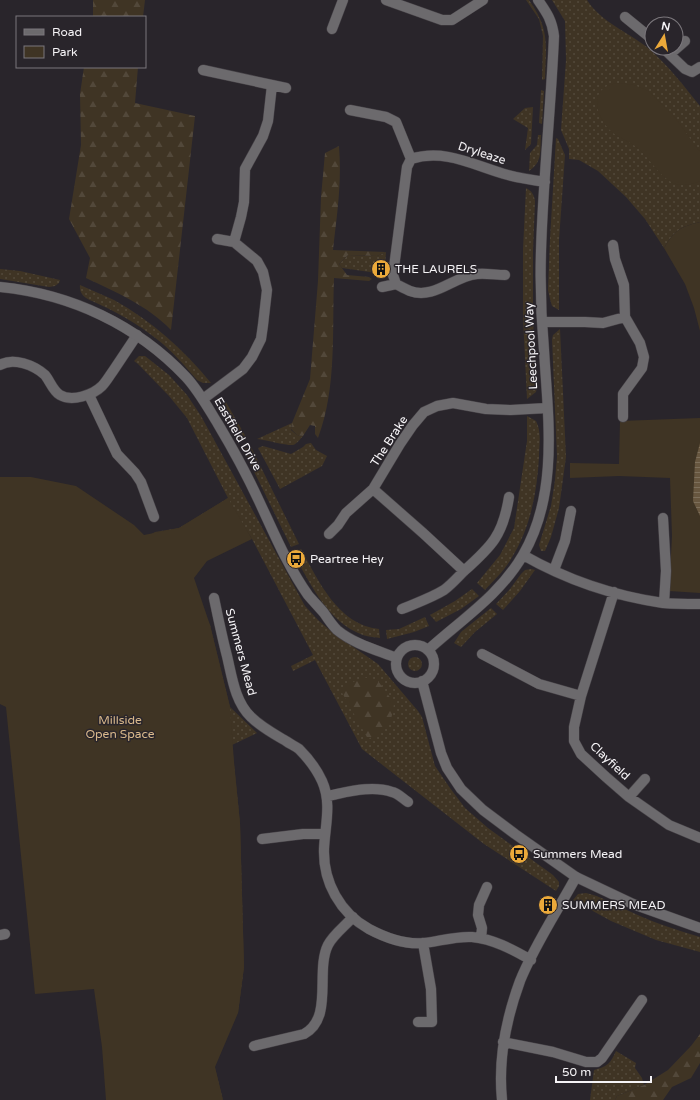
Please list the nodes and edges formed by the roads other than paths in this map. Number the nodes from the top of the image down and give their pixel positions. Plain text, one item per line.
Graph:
1 (343, 0) edge
2 (386, 0) edge
3 (483, 0) edge
4 (538, 0) edge
5 (625, 18) dead end
6 (332, 29) dead end
7 (644, 33) edge
8 (672, 56) edge
9 (700, 67) edge
10 (203, 70) dead end
11 (272, 85) junction
12 (286, 88) dead end
13 (350, 110) dead end
14 (411, 159) junction
15 (545, 182) junction
16 (217, 239) dead end
17 (234, 242) junction
18 (613, 245) dead end
19 (505, 276) dead end
20 (396, 284) junction
21 (0, 287) edge
22 (382, 287) dead end
23 (625, 317) junction
24 (542, 322) junction
25 (137, 336) junction
26 (0, 364) edge
27 (89, 395) junction
28 (203, 399) junction
29 (547, 408) junction
30 (623, 417) dead end
31 (373, 489) junction
32 (509, 497) dead end
33 (571, 511) dead end
34 (154, 517) dead end
35 (663, 518) dead end
36 (329, 534) dead end
37 (523, 555) junction
38 (554, 570) junction
39 (464, 571) junction
40 (614, 592) junction
41 (214, 598) dead end
42 (664, 603) junction
43 (700, 604) edge
44 (402, 609) dead end
45 (428, 650) junction
46 (482, 654) dead end
47 (397, 658) junction
48 (422, 681) junction
49 (581, 696) junction
50 (646, 779) dead end
51 (327, 796) junction
52 (629, 797) junction
53 (408, 802) dead end
54 (326, 834) junction
55 (700, 838) edge
56 (262, 839) dead end
57 (576, 877) junction
58 (487, 887) dead end
59 (353, 917) junction
60 (700, 928) edge
61 (481, 938) junction
62 (423, 943) junction
63 (531, 960) junction
64 (642, 1000) dead end
65 (418, 1022) dead end
66 (503, 1042) junction
67 (254, 1046) dead end
68 (502, 1100) edge

1 - 6 street
2 - 3 street
4 - 15 street, Leechpool Way
5 - 7 street
8 - 9 street
10 - 11 street
11 - 12 street
11 - 17 street
13 - 14 street
14 - 15 street, Dryleaze
14 - 20 street
15 - 24 street, Leechpool Way
16 - 17 street
17 - 28 street
18 - 23 street
19 - 20 street
20 - 22 street
21 - 25 street, Eastfield Drive
23 - 24 street
23 - 30 street
24 - 29 street, Leechpool Way
25 - 27 street
25 - 28 street, Eastfield Drive
26 - 27 street
27 - 34 street
28 - 47 street, Eastfield Drive
29 - 31 street, The Brake
29 - 37 street, Leechpool Way
31 - 36 street, The Brake
31 - 39 street
32 - 39 street
33 - 38 street
35 - 42 street
37 - 38 street
37 - 45 street, Leechpool Way
38 - 40 street
39 - 44 street
40 - 42 street
40 - 49 street, Clayfield
41 - 51 street, Summers Mead
42 - 43 street
45 - 47 street
45 - 48 street
46 - 49 street
47 - 48 street
48 - 57 street
49 - 52 street, Clayfield
50 - 52 street, Clayfield
51 - 53 street
51 - 54 street, Summers Mead
52 - 55 street, Clayfield
54 - 56 street
54 - 59 street, Summers Mead
57 - 60 street
57 - 63 street
58 - 61 street
59 - 62 street, Summers Mead
59 - 67 street
61 - 62 street, Summers Mead
61 - 63 street, Summers Mead
62 - 65 street
63 - 66 street
64 - 66 street
66 - 68 street

